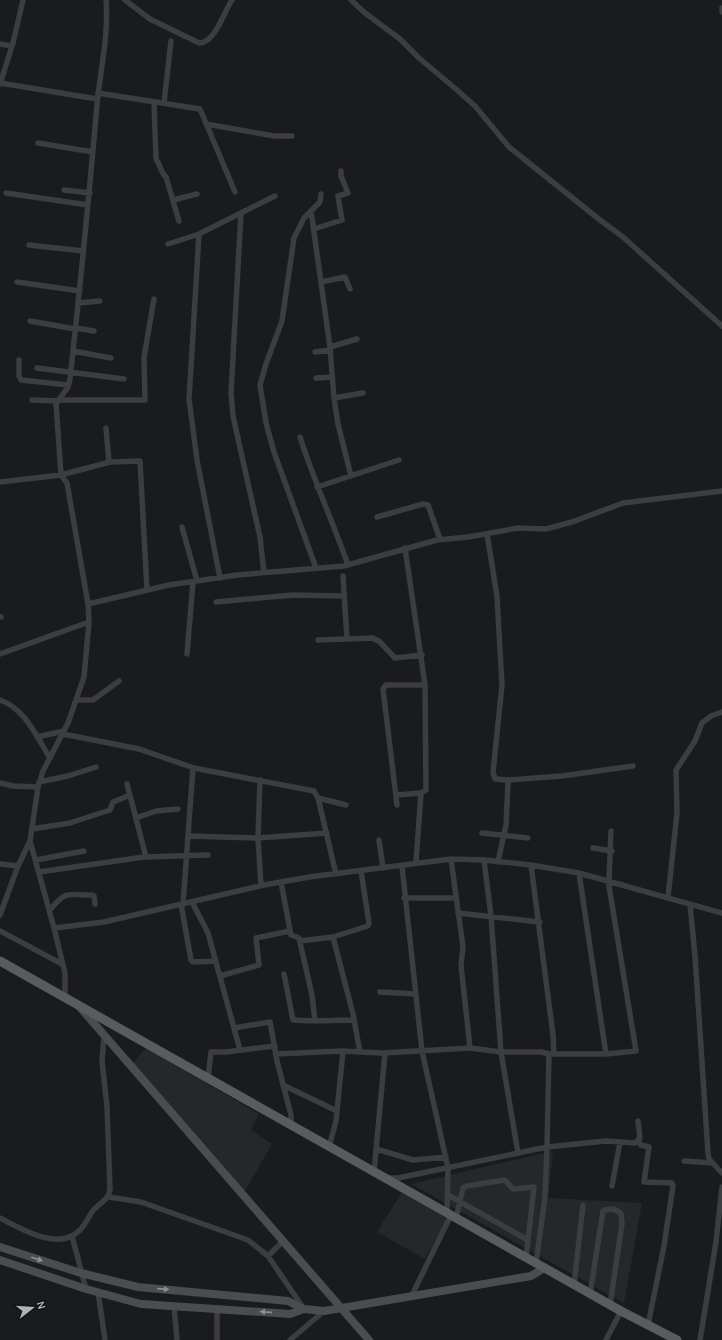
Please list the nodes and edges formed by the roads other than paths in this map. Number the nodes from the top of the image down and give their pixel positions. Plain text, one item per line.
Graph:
1 (23, 0) edge
2 (106, 0) edge
3 (125, 0) edge
4 (232, 0) edge
5 (351, 0) edge
6 (722, 8) edge
7 (722, 12) edge
8 (171, 41) dead end
9 (0, 44) edge
10 (12, 46) junction
11 (0, 84) edge
12 (98, 96) junction
13 (154, 102) junction
14 (164, 103) junction
15 (206, 124) junction
16 (292, 136) dead end
17 (38, 143) dead end
18 (93, 152) junction
19 (341, 171) dead end
20 (64, 190) dead end
21 (235, 192) dead end
22 (6, 193) dead end
23 (90, 193) junction
24 (197, 194) dead end
25 (321, 194) dead end
26 (275, 196) dead end
27 (173, 200) junction
28 (88, 204) junction
29 (312, 211) junction
30 (241, 213) junction
31 (178, 221) dead end
32 (314, 229) junction
33 (199, 234) junction
34 (168, 244) dead end
35 (29, 245) dead end
36 (84, 251) junction
37 (17, 282) dead end
38 (321, 282) junction
39 (350, 289) dead end
40 (80, 291) junction
41 (154, 299) dead end
42 (100, 301) dead end
43 (78, 303) junction
44 (30, 321) dead end
45 (722, 326) edge
46 (75, 329) junction
47 (94, 331) dead end
48 (357, 339) dead end
49 (330, 348) junction
50 (73, 351) junction
51 (315, 352) dead end
52 (111, 358) dead end
53 (19, 360) dead end
54 (37, 368) dead end
55 (71, 372) junction
56 (332, 377) junction
57 (316, 378) dead end
58 (124, 379) dead end
59 (68, 385) junction
60 (363, 393) dead end
61 (334, 398) junction
62 (32, 400) dead end
63 (57, 401) junction
64 (106, 428) dead end
65 (300, 437) dead end
66 (399, 460) dead end
67 (109, 462) junction
68 (61, 475) junction
69 (351, 476) junction
70 (0, 482) edge
71 (317, 487) junction
72 (722, 491) edge
73 (377, 517) dead end
74 (182, 527) dead end
75 (487, 534) junction
76 (440, 539) junction
77 (405, 548) junction
78 (348, 565) junction
79 (316, 568) junction
80 (264, 573) junction
81 (343, 576) dead end
82 (220, 578) junction
83 (195, 582) junction
84 (147, 590) junction
85 (344, 596) junction
86 (216, 602) dead end
87 (88, 604) junction
88 (89, 622) junction
89 (347, 639) junction
90 (318, 640) dead end
91 (0, 654) edge
92 (187, 654) dead end
93 (422, 655) junction
94 (119, 681) dead end
95 (426, 685) junction
96 (0, 700) edge
97 (76, 700) junction
98 (722, 712) edge
99 (63, 733) junction
100 (37, 737) junction
101 (50, 758) junction
102 (633, 766) dead end
103 (96, 767) dead end
104 (193, 768) junction
105 (260, 780) junction
106 (507, 780) junction
107 (0, 783) edge
108 (127, 784) dead end
109 (38, 785) junction
110 (421, 793) junction
111 (130, 795) junction
112 (396, 795) junction
113 (318, 798) junction
114 (346, 805) dead end
115 (397, 805) dead end
116 (178, 809) dead end
117 (136, 818) junction
118 (32, 829) junction
119 (611, 831) dead end
120 (482, 833) dead end
121 (327, 834) junction
122 (189, 836) junction
123 (504, 836) junction
124 (258, 838) junction
125 (528, 838) dead end
126 (379, 840) dead end
127 (30, 841) junction
128 (594, 848) dead end
129 (612, 850) junction
130 (84, 851) dead end
131 (208, 855) dead end
132 (187, 856) junction
133 (146, 857) junction
134 (451, 859) junction
135 (36, 860) junction
136 (484, 860) junction
137 (416, 862) junction
138 (498, 862) junction
139 (0, 864) edge
140 (531, 865) junction
141 (18, 866) junction
142 (402, 866) junction
143 (383, 868) junction
144 (361, 871) junction
145 (39, 872) junction
146 (579, 873) junction
147 (336, 874) junction
148 (609, 880) junction
149 (281, 882) junction
150 (261, 886) junction
151 (668, 897) junction
152 (404, 898) junction
153 (455, 898) junction
154 (192, 902) junction
155 (95, 904) dead end
156 (182, 904) junction
157 (690, 904) junction
158 (50, 910) junction
159 (722, 911) edge
160 (458, 913) junction
161 (0, 915) edge
162 (491, 916) junction
163 (540, 922) junction
164 (54, 928) junction
165 (0, 931) edge
166 (290, 931) junction
167 (333, 937) junction
168 (300, 941) junction
169 (0, 961) edge
170 (216, 961) junction
171 (62, 964) junction
172 (284, 974) dead end
173 (220, 976) junction
174 (380, 992) dead end
175 (415, 994) junction
176 (61, 996) junction
177 (77, 1005) junction
178 (354, 1020) junction
179 (315, 1021) junction
180 (234, 1028) junction
181 (104, 1037) junction
182 (275, 1046) junction
183 (470, 1048) junction
184 (240, 1050) junction
185 (343, 1051) junction
186 (422, 1051) junction
187 (360, 1052) junction
188 (502, 1052) junction
189 (385, 1053) junction
190 (276, 1054) junction
191 (551, 1054) junction
192 (606, 1054) junction
193 (208, 1078) junction
194 (283, 1085) junction
195 (337, 1111) junction
196 (638, 1121) dead end
197 (292, 1126) junction
198 (638, 1141) junction
199 (620, 1142) junction
200 (329, 1147) junction
201 (547, 1147) junction
202 (376, 1149) junction
203 (518, 1153) junction
204 (446, 1158) junction
205 (684, 1161) dead end
206 (712, 1162) junction
207 (448, 1168) junction
208 (374, 1172) junction
209 (722, 1173) edge
210 (384, 1178) junction
211 (612, 1186) dead end
212 (722, 1187) edge
213 (448, 1195) junction
214 (109, 1197) junction
215 (460, 1202) junction
216 (583, 1205) dead end
217 (452, 1216) junction
218 (0, 1218) edge
219 (72, 1236) junction
220 (528, 1240) junction
221 (282, 1242) junction
222 (0, 1247) edge
223 (268, 1256) junction
224 (526, 1258) junction
225 (0, 1260) edge
226 (540, 1266) junction
227 (81, 1273) junction
228 (574, 1285) junction
229 (86, 1289) junction
230 (98, 1292) junction
231 (590, 1294) junction
232 (411, 1297) junction
233 (610, 1305) junction
234 (174, 1306) junction
235 (217, 1309) junction
236 (304, 1309) junction
237 (342, 1309) junction
238 (324, 1311) junction
239 (621, 1311) junction
240 (648, 1325) junction
241 (105, 1340) edge
242 (177, 1340) edge
243 (217, 1340) edge
244 (290, 1340) edge
245 (369, 1340) edge
246 (606, 1340) edge
247 (677, 1340) edge
248 (700, 1340) edge

1 - 10 street
2 - 12 street
3 - 4 street
5 - 45 street
6 - 7 street
8 - 14 street
9 - 10 street
10 - 11 street
11 - 12 street
12 - 13 street
12 - 18 street
13 - 14 street
13 - 27 street
14 - 15 street
15 - 16 street
15 - 21 street
17 - 18 street
18 - 23 street
19 - 32 street
20 - 23 street
22 - 28 street
23 - 28 street
24 - 27 street
25 - 29 street
26 - 30 street
27 - 31 street
28 - 36 street
29 - 32 street
29 - 79 street
30 - 33 street
30 - 80 street
32 - 38 street
33 - 34 street
33 - 82 street
35 - 36 street
36 - 40 street
37 - 40 street
38 - 39 street
38 - 49 street
40 - 43 street
41 - 63 street
42 - 43 street
43 - 46 street
44 - 46 street
46 - 47 street
46 - 50 street
48 - 49 street
49 - 51 street
49 - 56 street
50 - 52 street
50 - 55 street
53 - 59 street
54 - 55 street
55 - 58 street
55 - 59 street
56 - 57 street
56 - 61 street
59 - 63 street
60 - 61 street
61 - 69 street
62 - 63 street
63 - 68 street
64 - 67 street
65 - 71 street
66 - 69 street
67 - 68 street
67 - 84 street
68 - 70 street
68 - 87 street
69 - 71 street
71 - 78 street
72 - 75 street
73 - 76 street
74 - 83 street
75 - 76 street
75 - 106 street
76 - 77 street
77 - 78 street
77 - 93 street
78 - 79 street
79 - 80 street
80 - 82 street
81 - 85 street
82 - 83 street
83 - 84 street
83 - 92 street
84 - 87 street
85 - 86 street
85 - 89 street
87 - 88 street
88 - 91 street
88 - 97 street
89 - 90 street
89 - 93 street
93 - 95 street
94 - 97 street
95 - 110 street
95 - 112 street
96 - 100 street
97 - 99 street
98 - 151 street
99 - 100 street
99 - 101 street
99 - 104 street
100 - 101 street
101 - 109 street
102 - 106 street
103 - 109 street
104 - 105 street
104 - 122 street
105 - 113 street
105 - 124 street
106 - 123 street
107 - 109 street
108 - 111 street
109 - 118 street
110 - 112 street
110 - 137 street
111 - 117 street
111 - 118 street
112 - 115 street
113 - 114 street
113 - 121 street
116 - 117 street
117 - 133 street
118 - 127 street
119 - 129 street
120 - 123 street
121 - 124 street
121 - 147 street
122 - 124 street
122 - 132 street
123 - 125 street
123 - 138 street
124 - 150 street
126 - 143 street
127 - 135 street
127 - 141 street
128 - 129 street
129 - 148 street
130 - 135 street
131 - 132 street
132 - 133 street
132 - 156 street
133 - 145 street
134 - 136 street
134 - 137 street
134 - 153 street
135 - 145 street
136 - 138 street
136 - 162 street
137 - 142 street
138 - 140 street
139 - 141 street
140 - 146 street
140 - 163 street
141 - 161 street
142 - 143 street
142 - 152 street
143 - 144 street
144 - 147 street
144 - 167 street
145 - 158 street
146 - 148 street
146 - 192 street
147 - 149 street
148 - 151 street
148 - 192 street
149 - 150 street
149 - 166 street
150 - 154 street
151 - 157 street
152 - 153 street
152 - 175 street
153 - 160 street
154 - 156 street
154 - 170 street
155 - 158 street
156 - 164 street
156 - 170 street
157 - 159 street
157 - 206 street
158 - 164 street
160 - 162 street
160 - 183 street
162 - 163 street
162 - 188 street
163 - 191 street
164 - 171 street
165 - 171 street
166 - 168 street
166 - 173 street
167 - 168 street
167 - 178 street
168 - 179 street
169 - 176 main road
170 - 173 street
171 - 176 street
172 - 179 street
173 - 180 street
174 - 175 street
175 - 186 street
176 - 177 main road
177 - 181 street
177 - 193 main road
178 - 179 street
178 - 187 street
180 - 182 street
180 - 184 street
181 - 214 street
181 - 221 street
182 - 184 street
182 - 190 street
183 - 186 street
183 - 188 street
184 - 193 street
185 - 187 street
185 - 190 street
185 - 195 street
186 - 189 street
186 - 204 street
187 - 189 street
188 - 191 street
188 - 203 street
189 - 202 street
190 - 194 street
191 - 192 street
191 - 201 street
193 - 197 main road
194 - 195 street
194 - 197 street
195 - 200 street
196 - 198 street
197 - 200 main road
198 - 199 street
198 - 240 street
199 - 201 street
199 - 211 street
200 - 208 main road
201 - 203 street
201 - 226 street
202 - 204 street
202 - 208 street
203 - 207 street
204 - 207 street
205 - 206 street
206 - 209 street
207 - 210 street
207 - 213 street
208 - 210 main road
210 - 217 main road
212 - 248 street
213 - 215 street
213 - 217 street
214 - 219 street
214 - 223 street
215 - 217 street
215 - 220 street
215 - 220 street
216 - 228 street
217 - 224 main road
217 - 232 street
218 - 219 street
219 - 227 street
220 - 224 street
221 - 223 street
221 - 237 street
222 -> 227 street
223 - 236 street
224 - 226 main road
225 - 229 street
226 - 228 main road
226 - 232 street
227 - 229 street
227 -> 236 street
228 - 231 main road
229 - 230 street
230 - 234 street
230 - 241 street
231 - 233 main road
231 - 233 street
232 - 237 street
233 - 239 main road
234 - 235 street
234 - 242 street
236 -> 235 street
235 - 243 street
236 - 238 street
237 - 238 street
237 - 245 street
238 - 244 street
239 - 240 main road
239 - 246 street
240 - 247 main road

